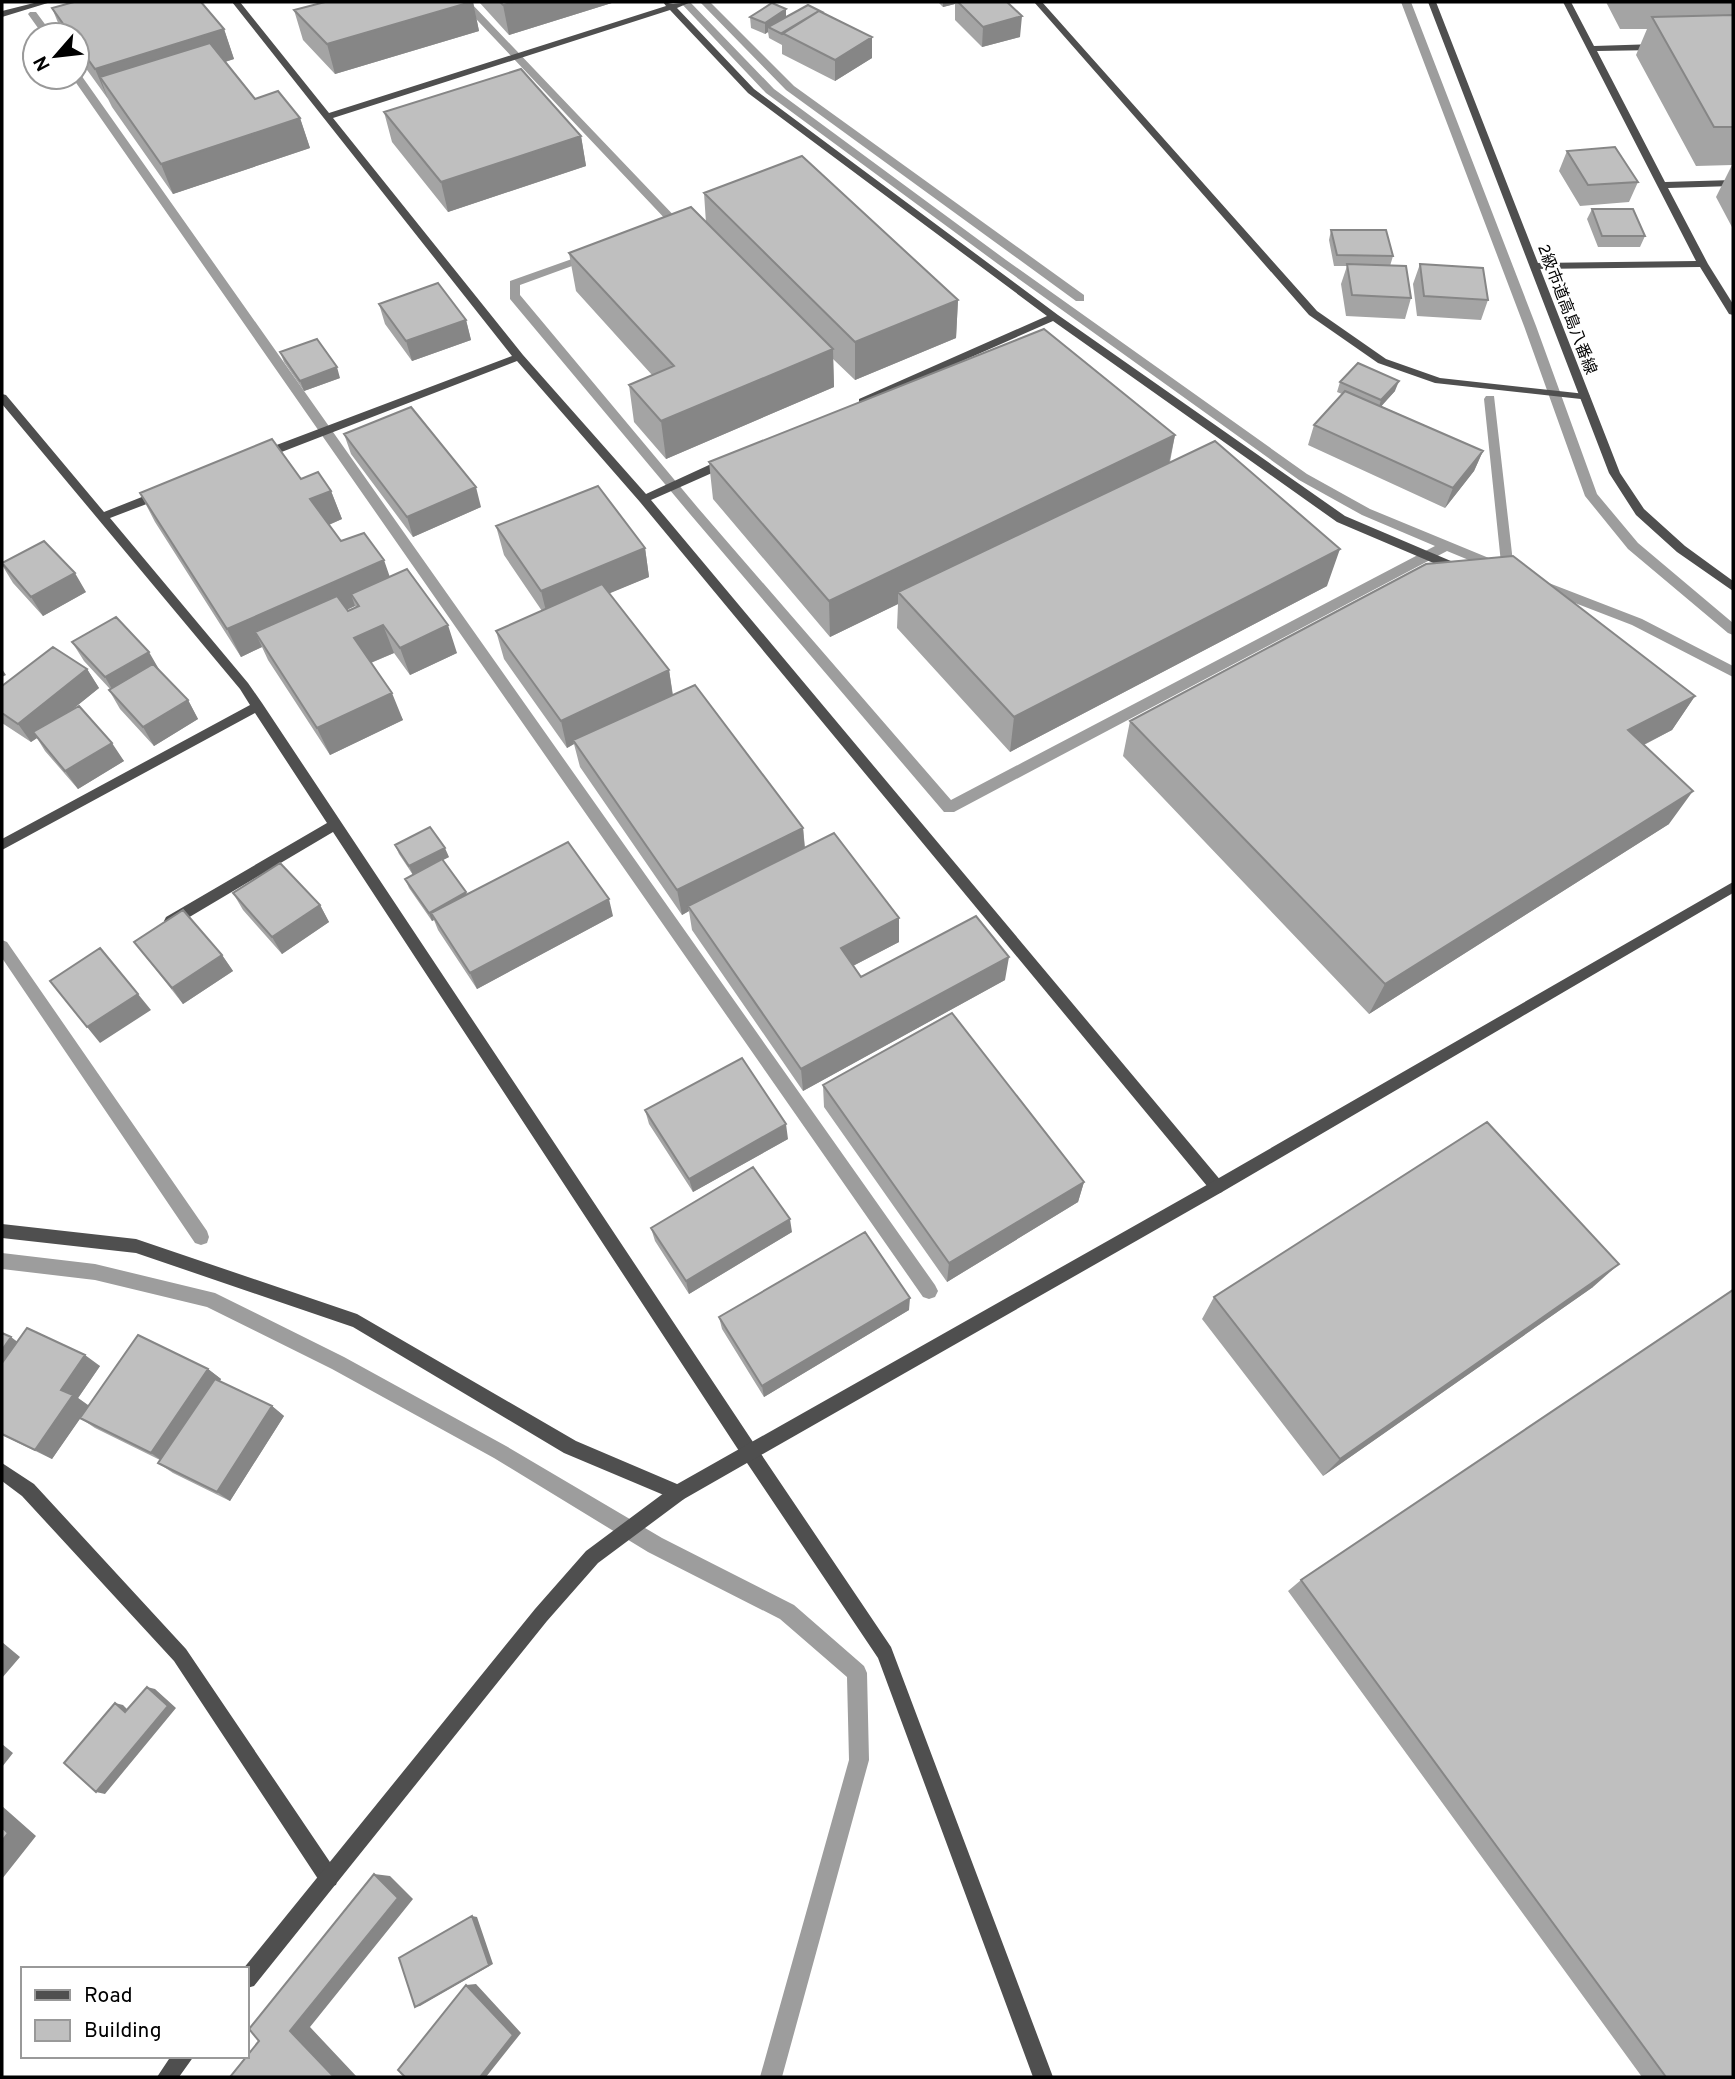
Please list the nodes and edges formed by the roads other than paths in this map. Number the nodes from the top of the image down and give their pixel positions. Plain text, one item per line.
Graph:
1 (3, 2) edge
2 (47, 2) edge
3 (236, 2) edge
4 (687, 2) edge
5 (1038, 2) edge
6 (1432, 2) edge
7 (1567, 2) edge
8 (668, 4) edge
9 (6, 13) edge
10 (1669, 47) edge
11 (1591, 49) junction
12 (326, 117) junction
13 (1733, 183) edge
14 (1662, 185) junction
15 (1703, 264) junction
16 (1535, 266) junction
17 (1733, 312) edge
18 (1054, 317) junction
19 (519, 358) junction
20 (2, 397) edge
21 (1586, 398) junction
22 (855, 405) edge
23 (743, 454) edge
24 (247, 461) edge
25 (169, 491) edge
26 (644, 499) junction
27 (104, 516) junction
28 (1475, 576) edge
29 (1733, 587) edge
30 (258, 706) junction
31 (336, 824) junction
32 (2, 845) edge
33 (1733, 887) edge
34 (156, 930) edge
35 (1217, 1186) junction
36 (2, 1231) edge
37 (749, 1451) junction
38 (2, 1471) edge
39 (678, 1493) junction
40 (329, 1878) junction
41 (248, 1978) edge
42 (182, 2058) edge
43 (167, 2077) edge
44 (1043, 2077) edge

1 - 9 street
2 - 9 street
3 - 12 street
4 - 8 street
5 - 21 street
6 - 16 street, 2級市道高島八番線
7 - 11 street
8 - 12 street
8 - 18 street
10 - 11 street
11 - 14 street
12 - 19 street
13 - 14 street
14 - 15 street
15 - 16 street
15 - 17 street
16 - 21 street, 2級市道高島八番線
18 - 22 street
18 - 28 street
19 - 24 street
19 - 26 street
20 - 27 street
21 - 29 street, 2級市道高島八番線
23 - 26 street
25 - 27 street
26 - 35 street
27 - 30 street
30 - 31 street
30 - 32 street
31 - 34 street
31 - 37 street
33 - 35 street
35 - 37 street
36 - 39 street
37 - 39 street
37 - 44 street
38 - 40 street
39 - 40 street
40 - 41 street
42 - 43 street

